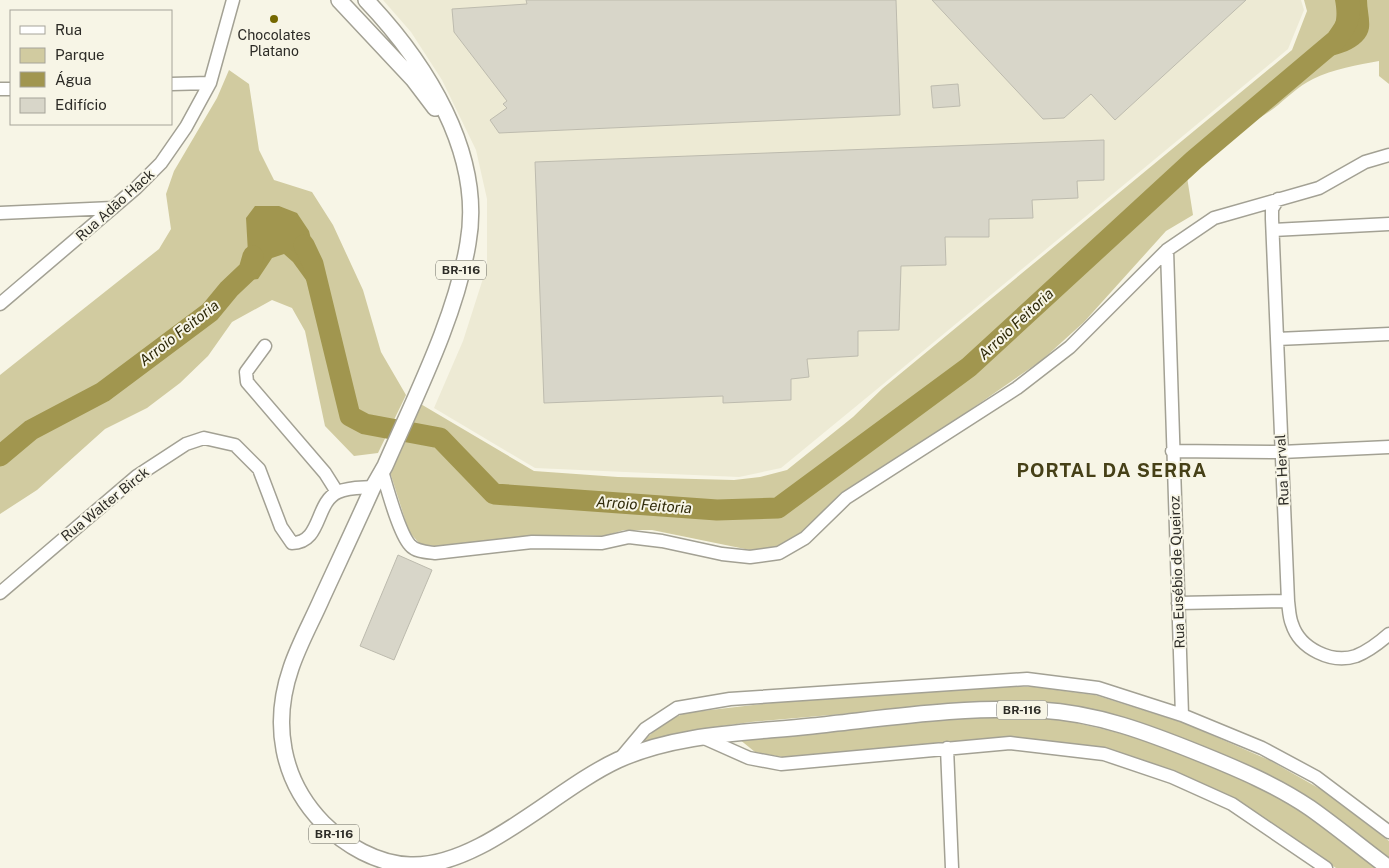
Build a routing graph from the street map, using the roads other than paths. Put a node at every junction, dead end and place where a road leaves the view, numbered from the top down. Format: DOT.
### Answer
graph roads {
  1 [pos="233,0"];
  2 [pos="339,0"];
  3 [pos="366,0"];
  4 [pos="210,83"];
  5 [pos="172,84"];
  6 [pos="454,134"];
  7 [pos="1389,155"];
  8 [pos="1278,199"];
  9 [pos="113,208"];
  10 [pos="0,213"];
  11 [pos="1389,224"];
  12 [pos="1273,230"];
  13 [pos="1167,250"];
  14 [pos="0,304"];
  15 [pos="1389,334"];
  16 [pos="1277,339"];
  17 [pos="265,346"];
  18 [pos="1389,447"];
  19 [pos="1172,451"];
  20 [pos="1281,452"];
  21 [pos="384,469"];
  22 [pos="373,488"];
  23 [pos="338,492"];
  24 [pos="0,592"];
  25 [pos="1288,601"];
  26 [pos="1178,603"];
  27 [pos="1389,634"];
  28 [pos="1182,715"];
  29 [pos="704,738"];
  30 [pos="947,748"];
  31 [pos="619,760"];
  32 [pos="1389,832"];
  33 [pos="952,868"];
  34 [pos="1326,868"];
  35 [pos="1389,868"];
  1 -- 4 [label="street, Rua Adão Hack"];
  2 -- 6 [label="main road, BR-116"];
  3 -- 6 [label="main road, BR-116"];
  4 -- 5 [label="street"];
  4 -- 9 [label="street, Rua Adão Hack"];
  6 -- 21 [label="main road, BR-116"];
  7 -- 8 [label="street"];
  8 -- 12 [label="street, Rua Herval"];
  8 -- 13 [label="street"];
  9 -- 10 [label="street"];
  9 -- 14 [label="street, Rua Adão Hack"];
  11 -- 12 [label="street"];
  12 -- 16 [label="street, Rua Herval"];
  13 -- 19 [label="street, Rua Eusébio de Queiroz"];
  13 -- 21 [label="street"];
  15 -- 16 [label="street"];
  16 -- 20 [label="street, Rua Herval"];
  17 -- 23 [label="street"];
  18 -- 20 [label="street"];
  19 -- 20 [label="street"];
  19 -- 26 [label="street, Rua Eusébio de Queiroz"];
  20 -- 25 [label="street, Rua Herval"];
  21 -- 22 [label="main road, BR-116"];
  22 -- 23 [label="street"];
  22 -- 31 [label="main road, BR-116"];
  23 -- 24 [label="street, Rua Walter Birck"];
  25 -- 26 [label="street"];
  25 -- 27 [label="street, Rua Herval"];
  26 -- 28 [label="street, Rua Eusébio de Queiroz"];
  28 -- 31 [label="street"];
  28 -- 32 [label="street"];
  29 -- 30 [label="street"];
  29 -- 31 [label="main road, BR-116"];
  29 -- 35 [label="main road, BR-116"];
  30 -- 33 [label="street"];
  30 -- 34 [label="street"];
}
